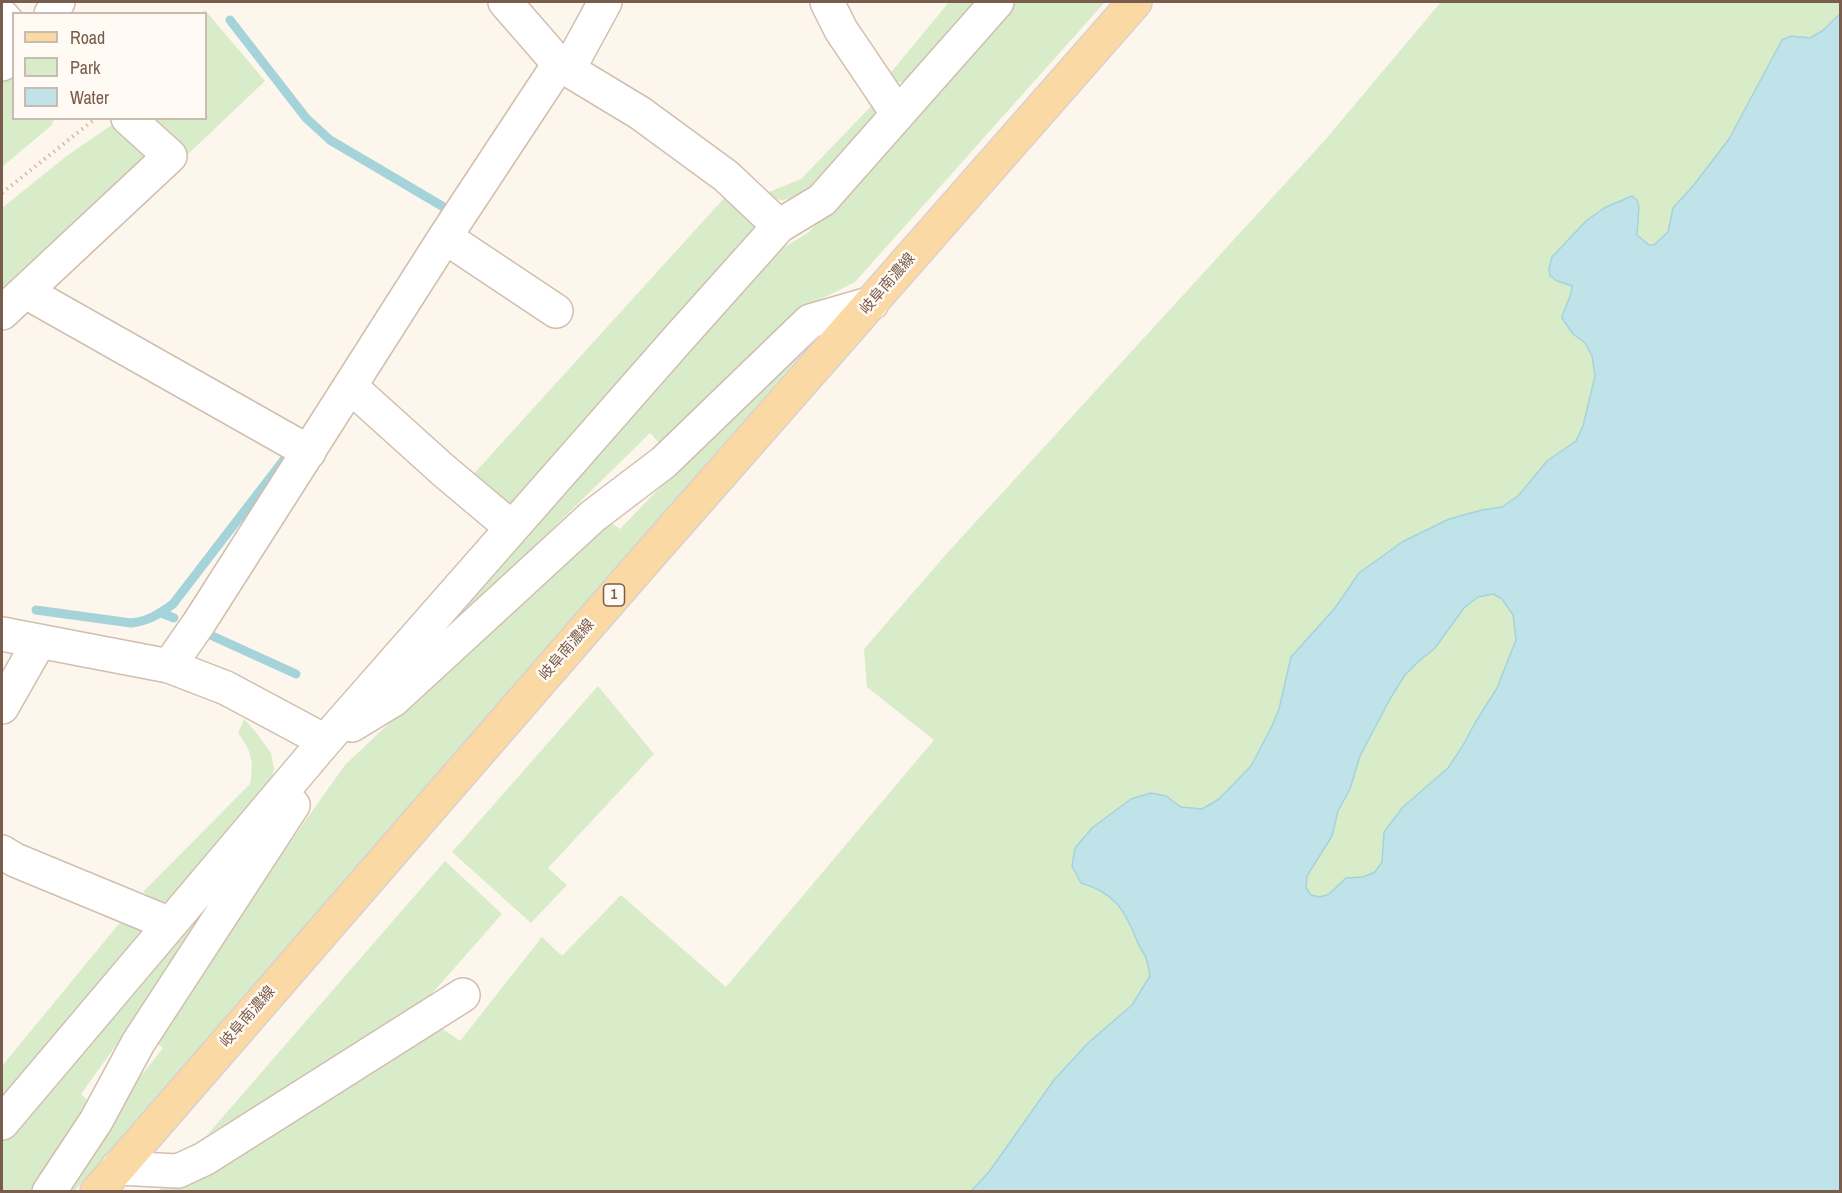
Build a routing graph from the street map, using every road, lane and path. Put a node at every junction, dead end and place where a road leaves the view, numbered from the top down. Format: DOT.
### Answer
graph roads {
  1 [pos="505,2"];
  2 [pos="605,2"];
  3 [pos="827,2"];
  4 [pos="997,2"];
  5 [pos="1135,2"];
  6 [pos="2,16"];
  7 [pos="12,28"];
  8 [pos="563,67"];
  9 [pos="897,113"];
  10 [pos="93,120"];
  11 [pos="130,120"];
  12 [pos="2,193"];
  13 [pos="779,226"];
  14 [pos="445,237"];
  15 [pos="26,291"];
  16 [pos="872,303"];
  17 [pos="556,311"];
  18 [pos="2,314"];
  19 [pos="351,387"];
  20 [pos="309,452"];
  21 [pos="512,528"];
  22 [pos="2,634"];
  23 [pos="39,642"];
  24 [pos="169,666"];
  25 [pos="2,707"];
  26 [pos="325,741"];
  27 [pos="2,852"];
  28 [pos="170,924"];
  29 [pos="463,995"];
  30 [pos="2,1123"];
  31 [pos="107,1180"];
  32 [pos="49,1191"];
  1 -- 8 [label="street"];
  2 -- 8 [label="street"];
  3 -- 9 [label="street"];
  4 -- 9 [label="street"];
  5 -- 16 [label="main road, 岐阜南濃線 / 1"];
  6 -- 7 [label="street"];
  8 -- 13 [label="street"];
  8 -- 14 [label="street"];
  9 -- 13 [label="street"];
  10 -- 12 [label="path"];
  11 -- 15 [label="street"];
  13 -- 21 [label="street"];
  14 -- 17 [label="street"];
  14 -- 19 [label="street"];
  15 -- 18 [label="street"];
  15 -- 20 [label="street"];
  16 -- 26 [label="street"];
  16 -- 31 [label="main road, 岐阜南濃線 / 1"];
  19 -- 20 [label="street"];
  19 -- 21 [label="street"];
  20 -- 24 [label="street"];
  21 -- 26 [label="street"];
  22 -- 23 [label="street"];
  23 -- 24 [label="street"];
  23 -- 25 [label="street"];
  24 -- 26 [label="street"];
  26 -- 28 [label="street"];
  26 -- 32 [label="street"];
  27 -- 28 [label="street"];
  28 -- 30 [label="street"];
  29 -- 31 [label="street"];
}
